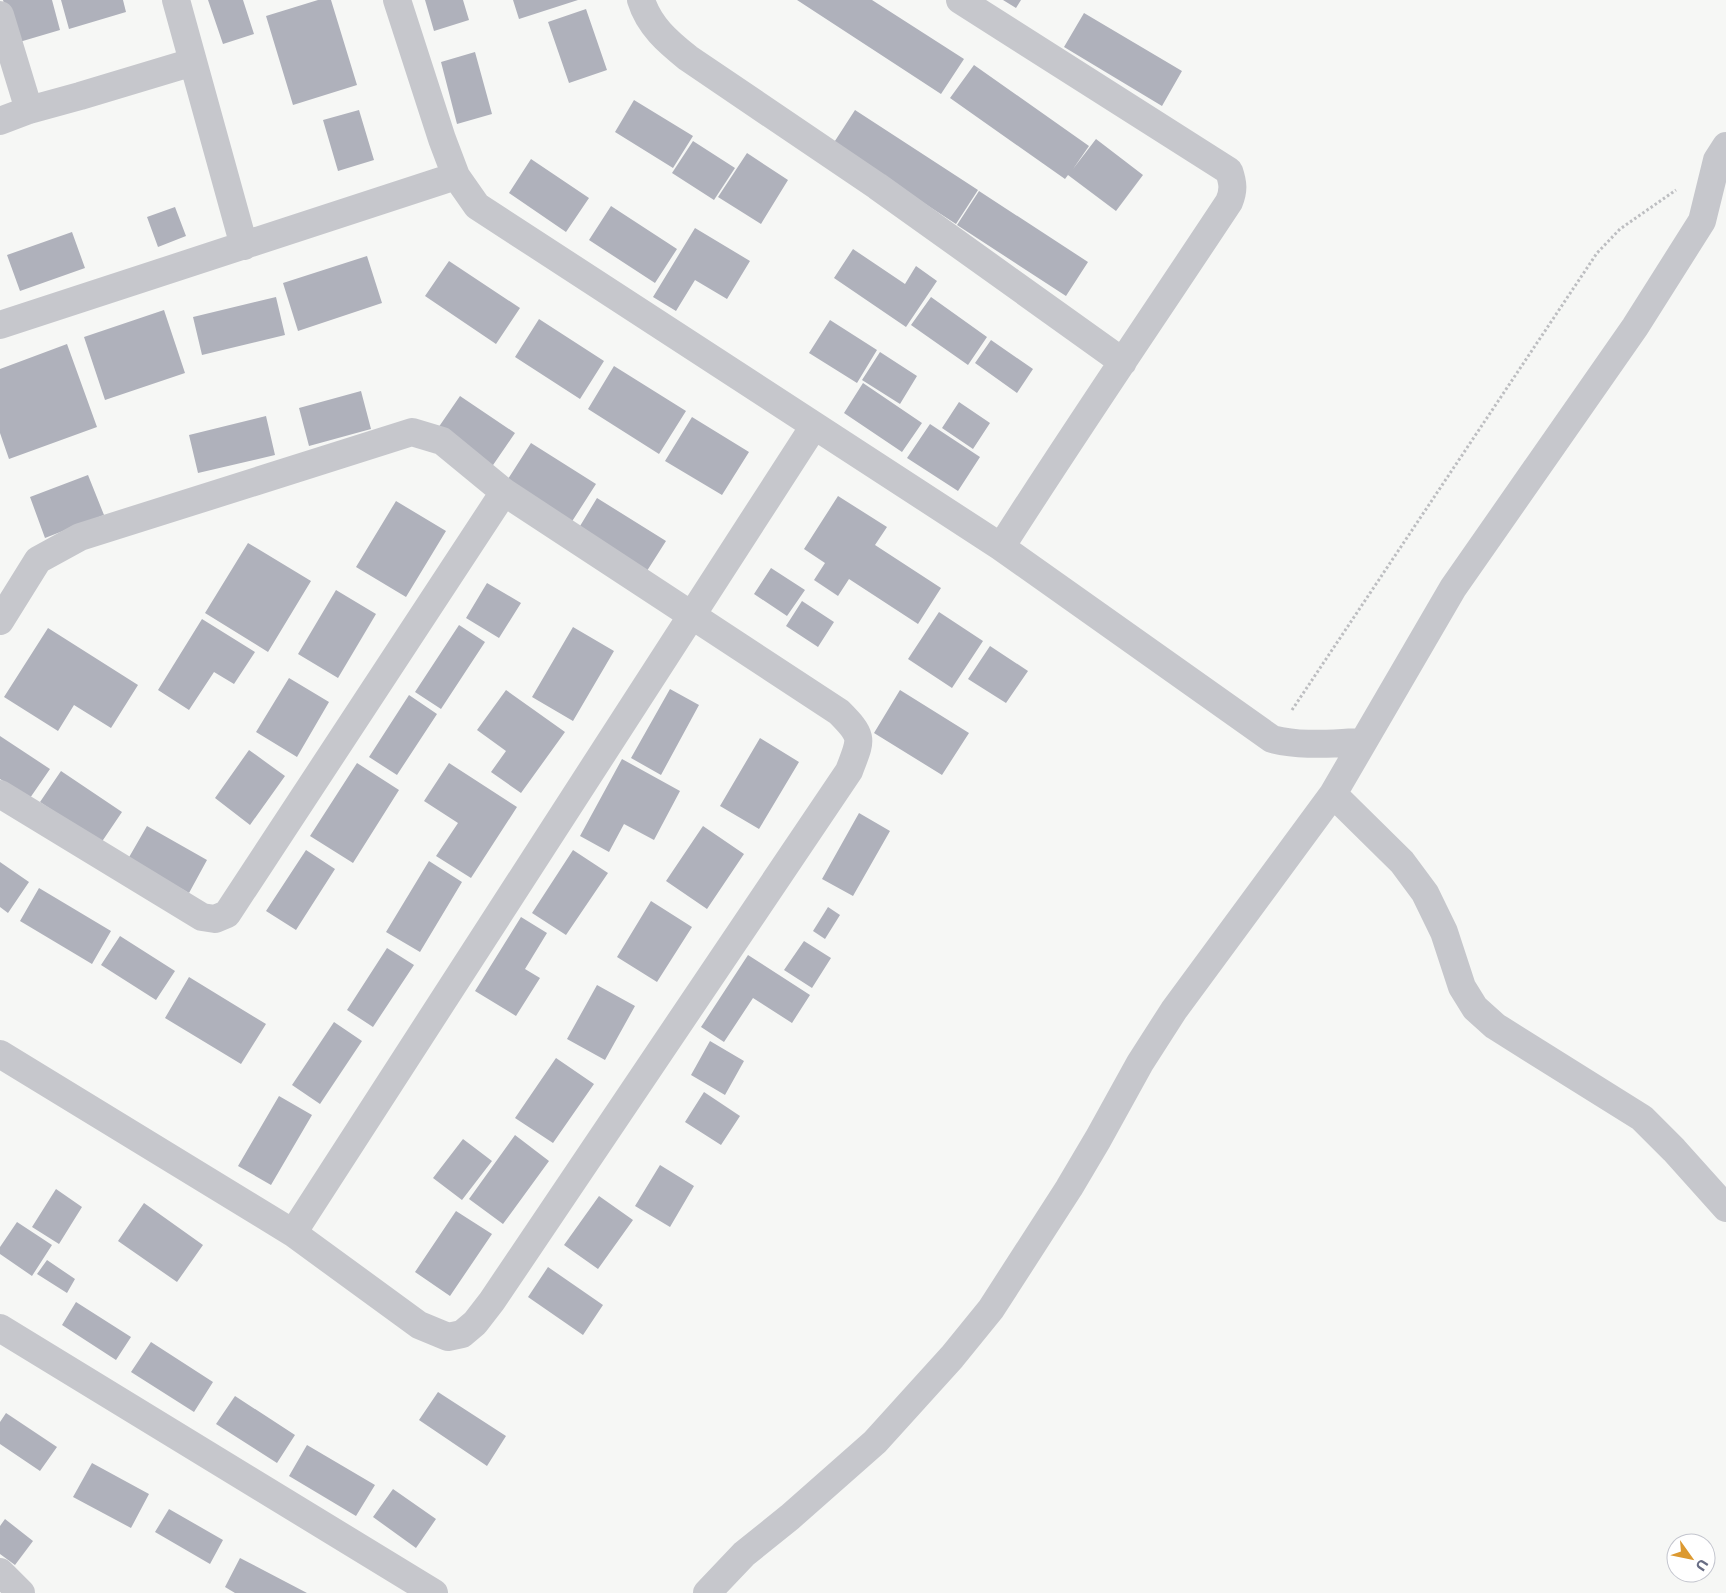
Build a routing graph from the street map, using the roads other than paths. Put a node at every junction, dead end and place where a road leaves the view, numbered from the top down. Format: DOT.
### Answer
graph roads {
  1 [pos="176,0"];
  2 [pos="397,0"];
  3 [pos="641,0"];
  4 [pos="960,0"];
  5 [pos="0,15"];
  6 [pos="193,62"];
  7 [pos="29,110"];
  8 [pos="0,121"];
  9 [pos="1721,153"];
  10 [pos="456,176"];
  11 [pos="244,246"];
  12 [pos="0,325"];
  13 [pos="1123,362"];
  14 [pos="814,426"];
  15 [pos="504,492"];
  16 [pos="1001,547"];
  17 [pos="692,616"];
  18 [pos="0,621"];
  19 [pos="1363,742"];
  20 [pos="0,794"];
  21 [pos="1332,794"];
  22 [pos="0,1054"];
  23 [pos="1726,1208"];
  24 [pos="293,1233"];
  25 [pos="2,1335"];
  26 [pos="0,1572"];
  27 [pos="21,1593"];
  28 [pos="434,1593"];
  29 [pos="707,1593"];
  1 -- 6 [label="street"];
  2 -- 10 [label="street"];
  3 -- 13 [label="street"];
  4 -- 13 [label="street"];
  5 -- 7 [label="street"];
  6 -- 7 [label="street"];
  6 -- 11 [label="street"];
  7 -- 8 [label="street"];
  9 -- 19 [label="street"];
  10 -- 11 [label="street"];
  10 -- 14 [label="street"];
  11 -- 12 [label="street"];
  13 -- 16 [label="street"];
  14 -- 16 [label="street"];
  14 -- 17 [label="street"];
  15 -- 17 [label="street"];
  15 -- 18 [label="street"];
  15 -- 20 [label="street"];
  16 -- 19 [label="street"];
  17 -- 24 [label="street"];
  17 -- 24 [label="street"];
  19 -- 21 [label="street"];
  21 -- 23 [label="street"];
  21 -- 29 [label="street"];
  22 -- 24 [label="street"];
  25 -- 28 [label="street"];
  26 -- 27 [label="street"];
}
